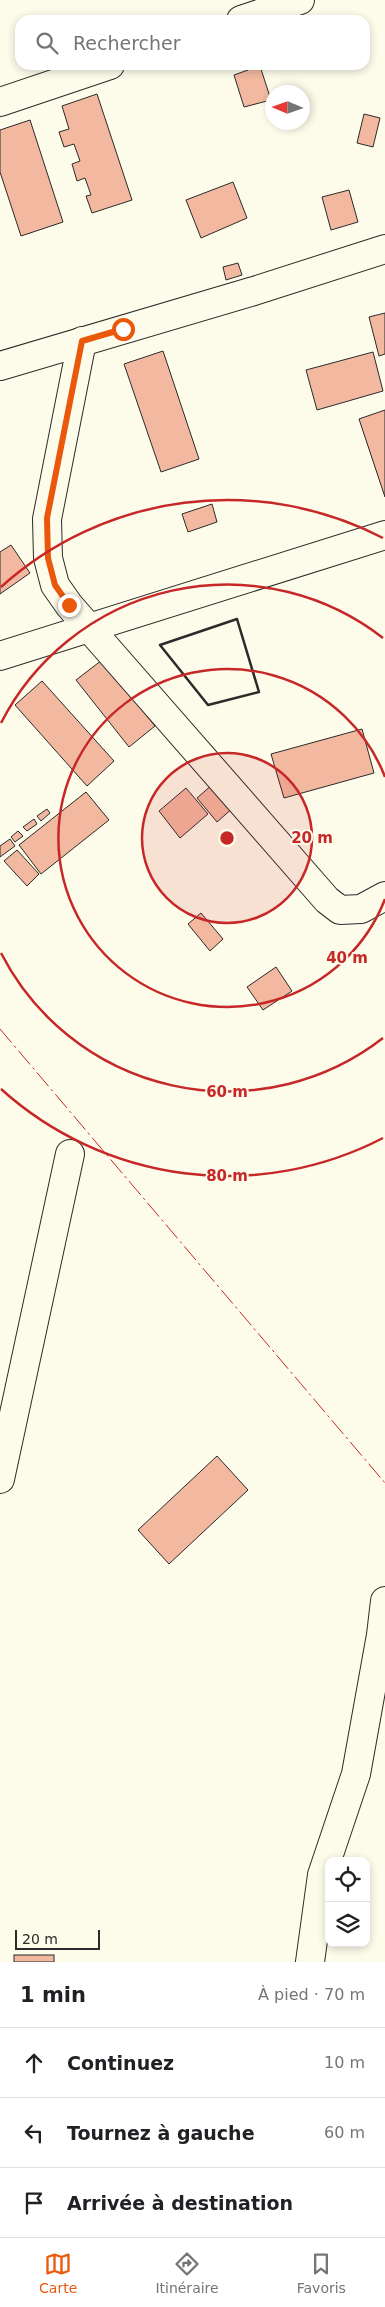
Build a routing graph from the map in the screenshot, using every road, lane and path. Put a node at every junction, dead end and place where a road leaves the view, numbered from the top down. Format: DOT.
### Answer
graph roads {
  1 [pos="300,0"];
  2 [pos="256,15"];
  3 [pos="95,70"];
  4 [pos="0,102"];
  5 [pos="385,248"];
  6 [pos="82,341"];
  7 [pos="0,366"];
  8 [pos="385,535"];
  9 [pos="89,628"];
  10 [pos="0,656"];
  11 [pos="385,896"];
  12 [pos="70,1154"];
  13 [pos="0,1479"];
  14 [pos="385,1601"];
  15 [pos="310,1962"];
  1 -- 2 [label="street"];
  3 -- 4 [label="street"];
  5 -- 6 [label="street"];
  6 -- 7 [label="street"];
  6 -- 9 [label="street"];
  8 -- 9 [label="street"];
  9 -- 10 [label="street"];
  9 -- 11 [label="street"];
  12 -- 13 [label="street"];
  14 -- 15 [label="street"];
}
